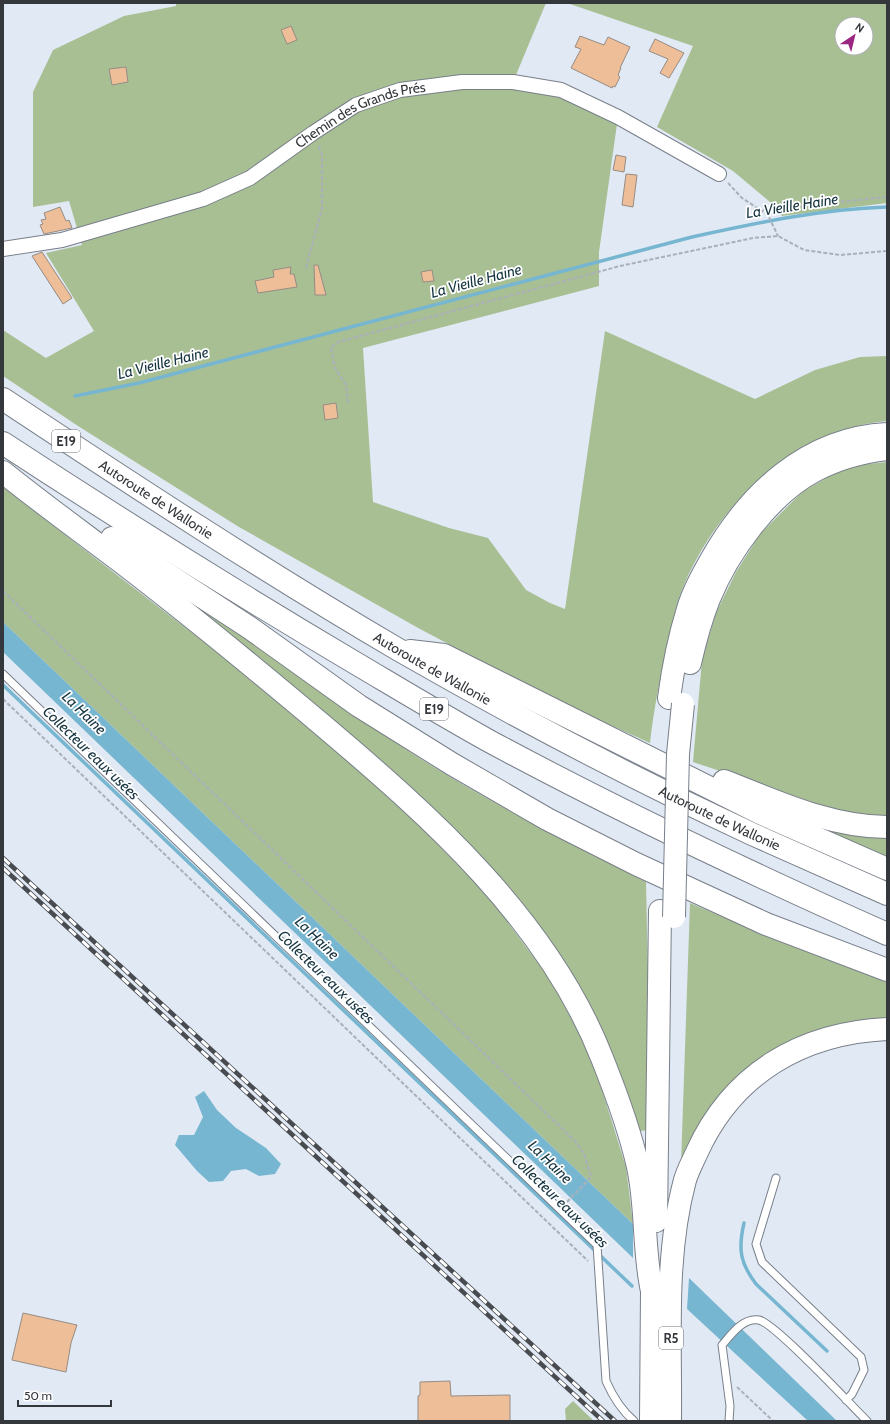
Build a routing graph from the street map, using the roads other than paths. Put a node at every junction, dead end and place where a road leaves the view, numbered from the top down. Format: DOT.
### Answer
graph roads {
  1 [pos="719,174"];
  2 [pos="3,249"];
  3 [pos="3,399"];
  4 [pos="887,434"];
  5 [pos="3,443"];
  6 [pos="887,450"];
  7 [pos="3,471"];
  8 [pos="399,649"];
  9 [pos="3,674"];
  10 [pos="676,701"];
  11 [pos="566,718"];
  12 [pos="887,827"];
  13 [pos="887,869"];
  14 [pos="887,894"];
  15 [pos="667,914"];
  16 [pos="887,934"];
  17 [pos="887,970"];
  18 [pos="887,1029"];
  19 [pos="776,1178"];
  20 [pos="672,1255"];
  21 [pos="652,1291"];
  22 [pos="846,1400"];
  23 [pos="645,1418"];
  24 [pos="670,1421"];
  25 [pos="729,1421"];
  26 [pos="867,1421"];
  1 -- 2 [label="street, Chemin des Grands Prés"];
  3 -- 8 [label="highway, Autoroute de Wallonie / E19"];
  4 -- 10 [label="highway"];
  5 -- 16 [label="highway, E19"];
  6 -- 10 [label="highway"];
  7 -- 17 [label="highway"];
  7 -- 21 [label="highway"];
  8 -- 11 [label="highway"];
  8 -- 14 [label="highway, Autoroute de Wallonie / E19"];
  9 -- 23 [label="lane"];
  10 -- 15 [label="highway, bridge"];
  11 -- 12 [label="highway"];
  11 -- 13 [label="highway"];
  15 -- 20 [label="highway"];
  15 -- 21 [label="highway"];
  18 -- 20 [label="highway"];
  19 -- 22 [label="lane"];
  20 -- 24 [label="highway, R5"];
  21 -- 23 [label="highway, R5"];
  22 -- 25 [label="lane"];
  22 -- 26 [label="lane"];
}
